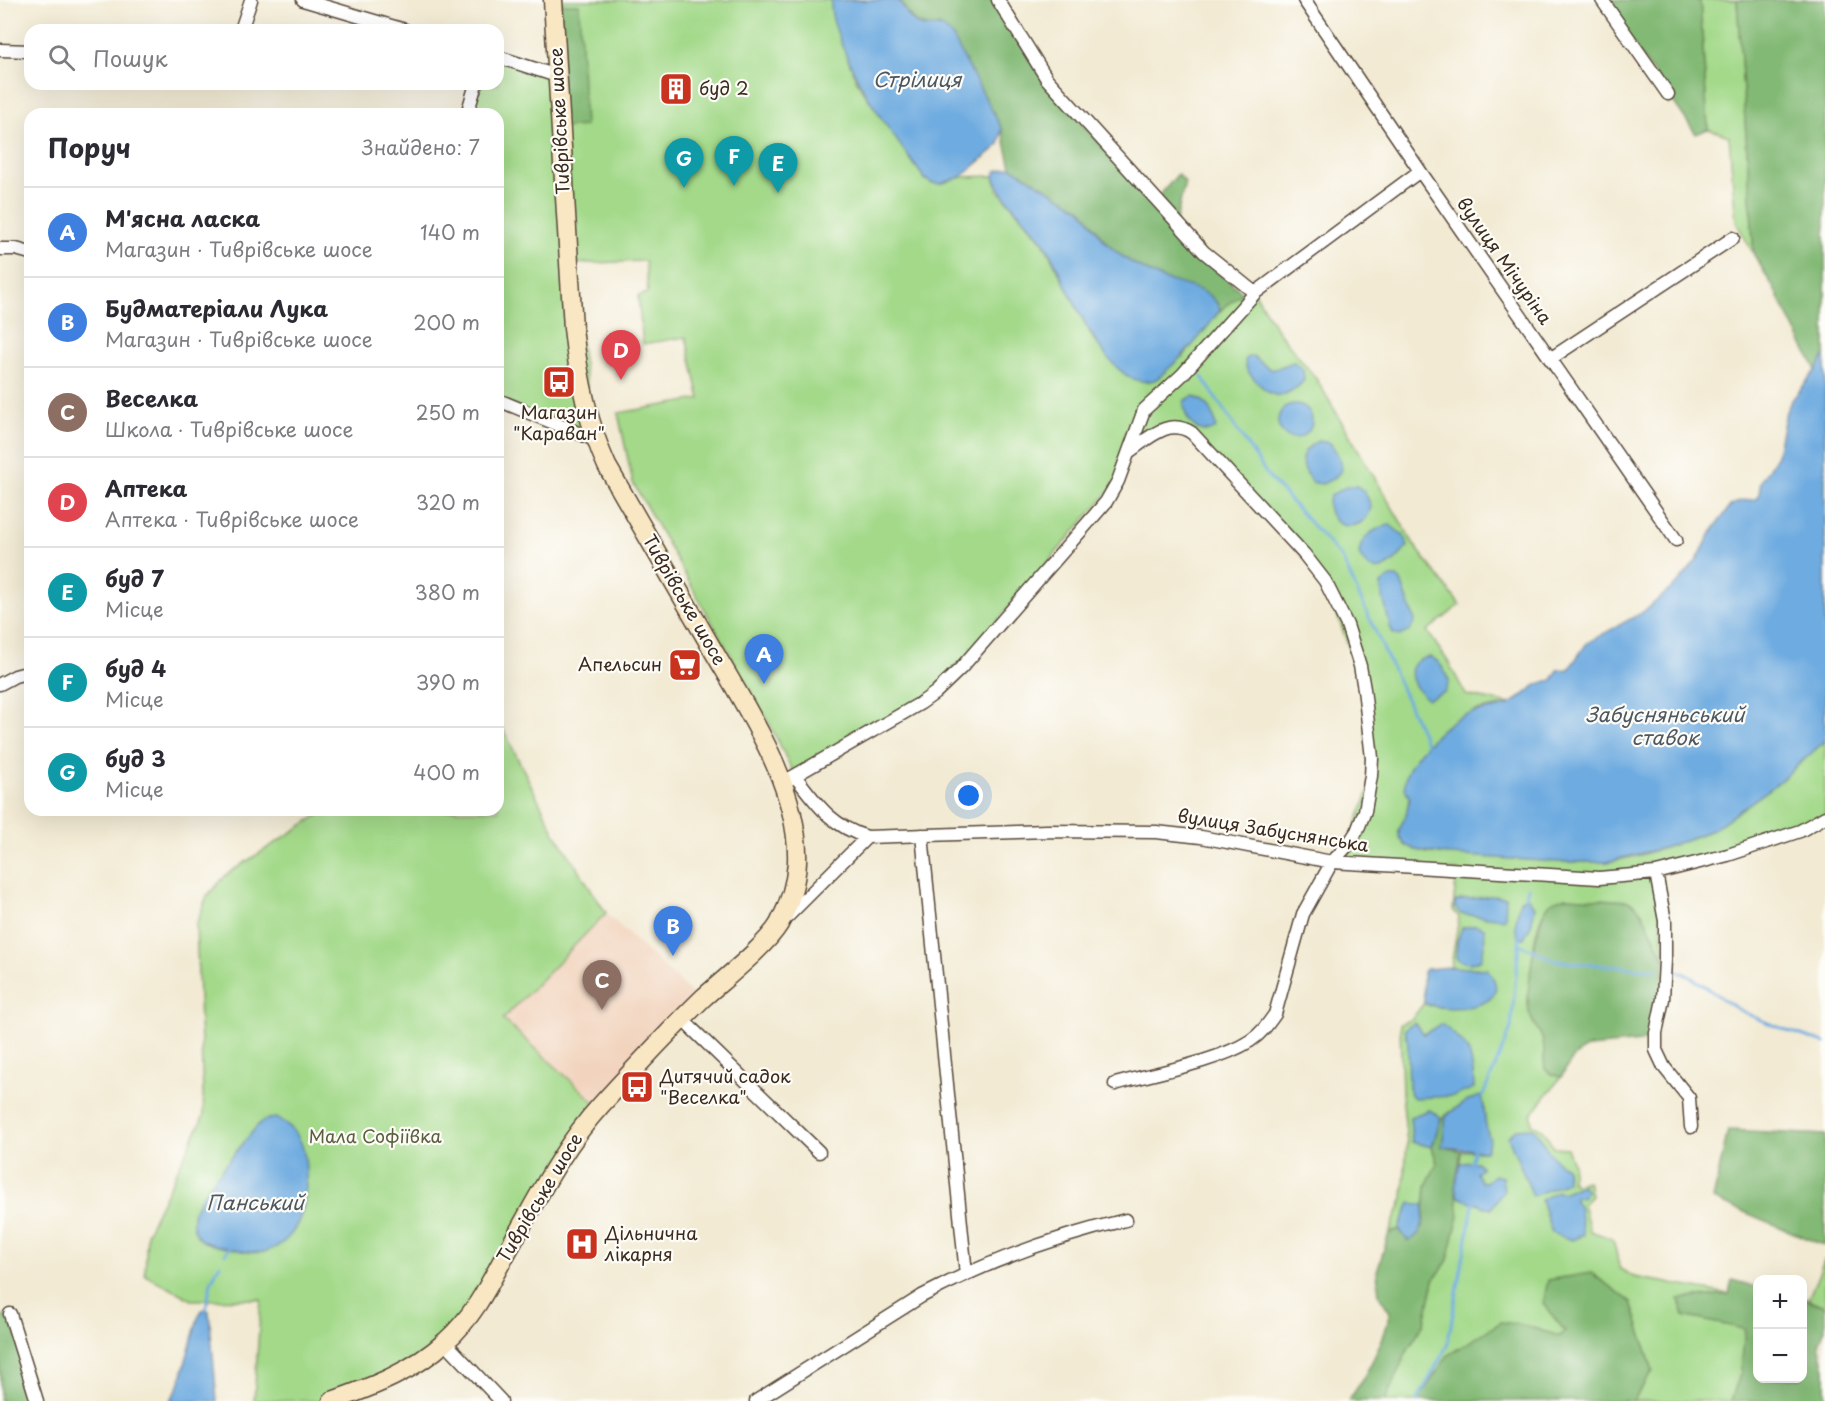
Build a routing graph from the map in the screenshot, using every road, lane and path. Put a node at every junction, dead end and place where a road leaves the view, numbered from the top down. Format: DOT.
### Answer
graph roads {
  1 [pos="251,0"];
  2 [pos="303,0"];
  3 [pos="553,0"];
  4 [pos="998,0"];
  5 [pos="1305,0"];
  6 [pos="1602,0"];
  7 [pos="243,24"];
  8 [pos="385,24"];
  9 [pos="0,50"];
  10 [pos="24,51"];
  11 [pos="504,59"];
  12 [pos="557,76"];
  13 [pos="474,90"];
  14 [pos="1668,94"];
  15 [pos="469,108"];
  16 [pos="1420,171"];
  17 [pos="1733,238"];
  18 [pos="0,249"];
  19 [pos="24,251"];
  20 [pos="1255,293"];
  21 [pos="1550,359"];
  22 [pos="504,402"];
  23 [pos="595,440"];
  24 [pos="1130,451"];
  25 [pos="1676,540"];
  26 [pos="24,674"];
  27 [pos="0,684"];
  28 [pos="789,779"];
  29 [pos="1825,817"];
  30 [pos="922,835"];
  31 [pos="867,837"];
  32 [pos="1332,862"];
  33 [pos="1656,873"];
  34 [pos="778,926"];
  35 [pos="683,1020"];
  36 [pos="1115,1084"];
  37 [pos="1691,1127"];
  38 [pos="819,1152"];
  39 [pos="1126,1220"];
  40 [pos="966,1274"];
  41 [pos="10,1314"];
  42 [pos="445,1342"];
  43 [pos="37,1401"];
  44 [pos="332,1401"];
  45 [pos="501,1401"];
  46 [pos="756,1401"];
  1 -- 7 [label="street"];
  2 -- 8 [label="street"];
  3 -- 12 [label="main road, Тиврівське шосе"];
  4 -- 20 [label="street"];
  5 -- 16 [label="street, вулиця Мічуріна"];
  6 -- 14 [label="street"];
  9 -- 10 [label="street"];
  11 -- 12 [label="street"];
  12 -- 23 [label="main road, Тиврівське шосе"];
  13 -- 15 [label="street"];
  16 -- 20 [label="street"];
  16 -- 21 [label="street, вулиця Мічуріна"];
  17 -- 21 [label="street"];
  18 -- 19 [label="street"];
  20 -- 24 [label="street"];
  21 -- 25 [label="street, вулиця Мічуріна"];
  22 -- 23 [label="street"];
  23 -- 28 [label="main road, Тиврівське шосе"];
  24 -- 28 [label="street"];
  24 -- 32 [label="street"];
  26 -- 27 [label="street"];
  28 -- 31 [label="street"];
  28 -- 34 [label="main road, Тиврівське шосе"];
  29 -- 33 [label="street, вулиця Забуснянська"];
  30 -- 31 [label="street, вулиця Забуснянська"];
  30 -- 32 [label="street, вулиця Забуснянська"];
  30 -- 40 [label="street"];
  31 -- 34 [label="street"];
  32 -- 33 [label="street, вулиця Забуснянська"];
  32 -- 36 [label="street"];
  33 -- 37 [label="street"];
  34 -- 35 [label="main road, Тиврівське шосе"];
  35 -- 38 [label="street"];
  35 -- 42 [label="main road, Тиврівське шосе"];
  39 -- 40 [label="street"];
  40 -- 46 [label="street"];
  41 -- 43 [label="street"];
  42 -- 44 [label="main road, Тиврівське шосе"];
  42 -- 45 [label="street"];
}
